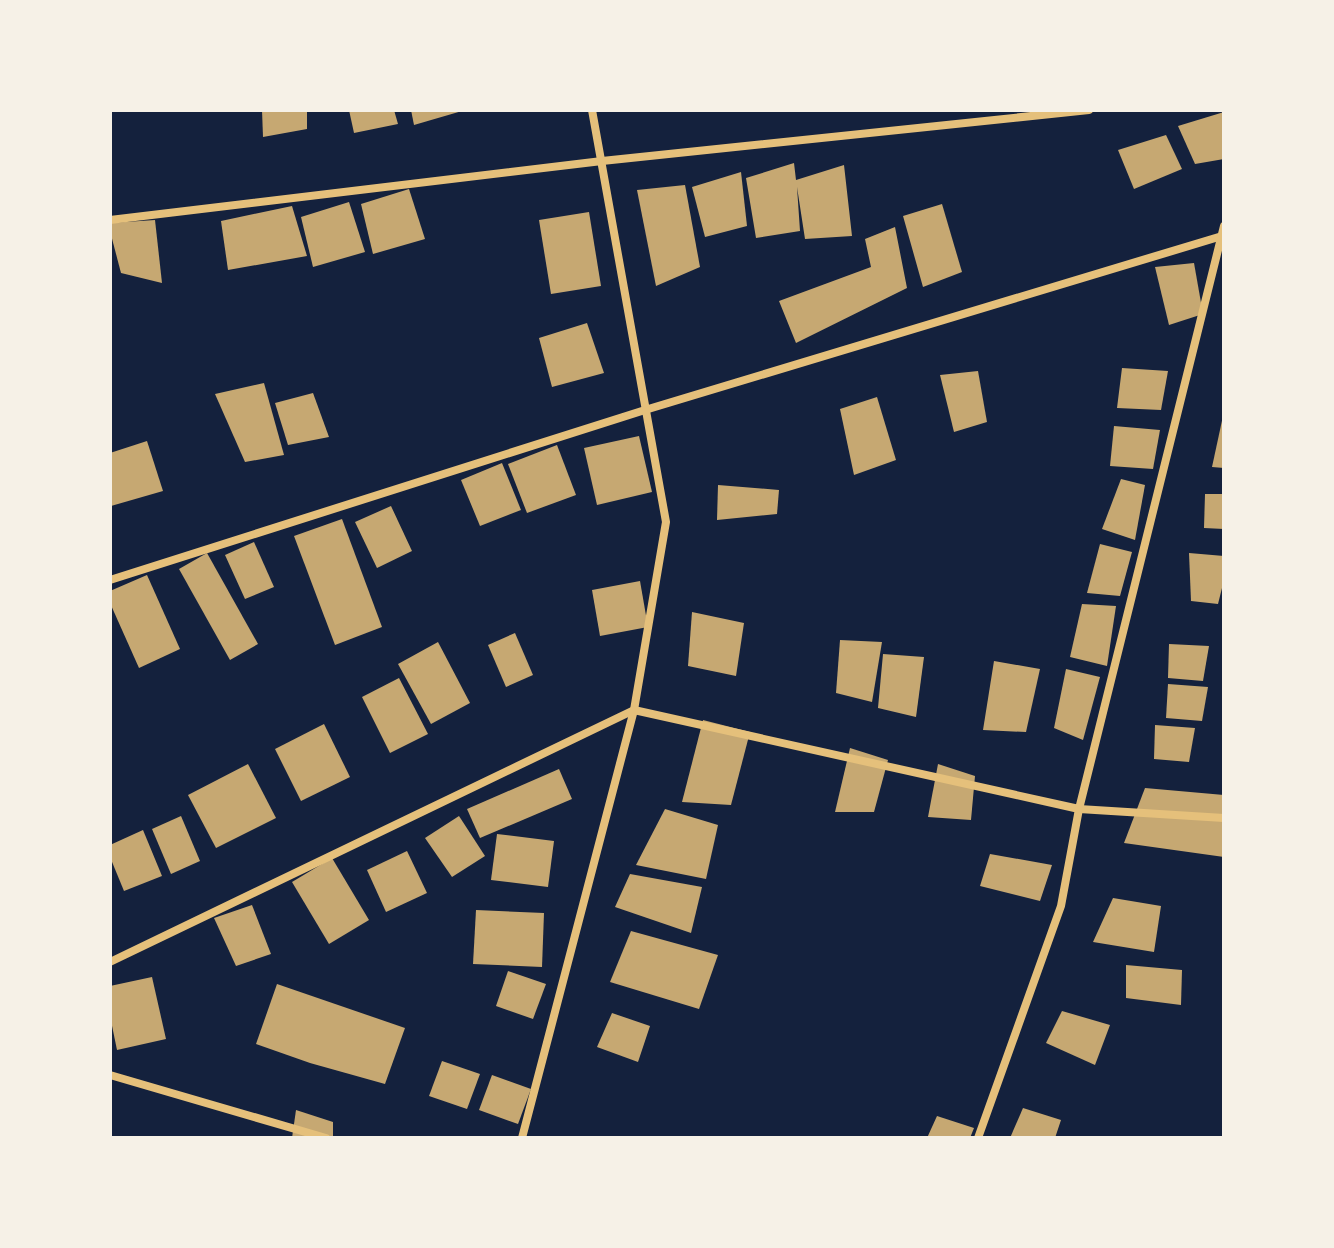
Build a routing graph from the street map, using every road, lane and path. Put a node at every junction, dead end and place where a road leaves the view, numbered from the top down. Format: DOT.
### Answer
graph roads {
  1 [pos="592,110"];
  2 [pos="1089,110"];
  3 [pos="602,161"];
  4 [pos="110,220"];
  5 [pos="1224,226"];
  6 [pos="1222,236"];
  7 [pos="645,410"];
  8 [pos="110,580"];
  9 [pos="634,710"];
  10 [pos="1079,809"];
  11 [pos="1224,818"];
  12 [pos="110,962"];
  13 [pos="110,1075"];
  14 [pos="326,1138"];
  15 [pos="522,1138"];
  16 [pos="978,1138"];
  1 -- 3 [label="street"];
  2 -- 3 [label="street"];
  3 -- 4 [label="street"];
  3 -- 7 [label="street"];
  5 -- 6 [label="street"];
  6 -- 7 [label="street"];
  6 -- 10 [label="street"];
  7 -- 8 [label="street"];
  7 -- 9 [label="street"];
  9 -- 10 [label="street"];
  9 -- 12 [label="street"];
  9 -- 15 [label="street"];
  10 -- 11 [label="street"];
  10 -- 16 [label="street"];
  13 -- 14 [label="street"];
}
